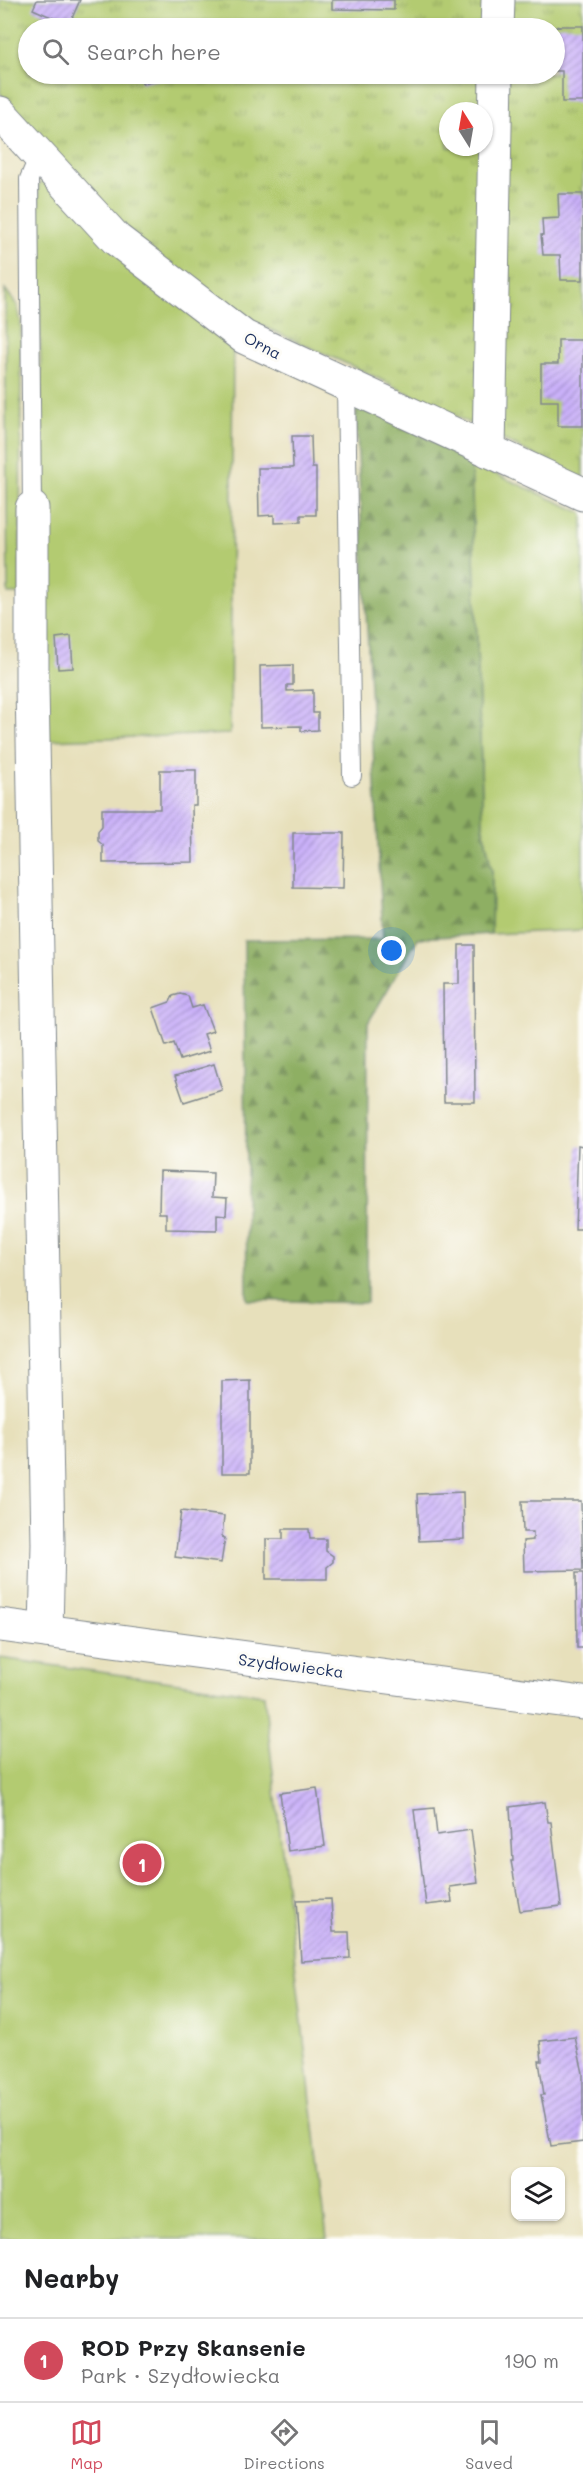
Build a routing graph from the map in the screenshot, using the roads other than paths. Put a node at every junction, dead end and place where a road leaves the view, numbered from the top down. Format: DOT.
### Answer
graph roads {
  1 [pos="498,0"];
  2 [pos="497,18"];
  3 [pos="496,84"];
  4 [pos="0,113"];
  5 [pos="42,158"];
  6 [pos="346,385"];
  7 [pos="489,451"];
  8 [pos="583,494"];
  9 [pos="32,508"];
  10 [pos="352,776"];
  11 [pos="0,1625"];
  12 [pos="46,1631"];
  13 [pos="583,1703"];
  1 -- 2 [label="street"];
  3 -- 7 [label="street"];
  4 -- 5 [label="street, Orna"];
  5 -- 6 [label="street, Orna"];
  5 -- 9 [label="lane"];
  6 -- 7 [label="street, Orna"];
  6 -- 10 [label="lane"];
  7 -- 8 [label="street, Orna"];
  9 -- 12 [label="street"];
  11 -- 12 [label="street, Szydłowiecka"];
  12 -- 13 [label="street, Szydłowiecka"];
}
